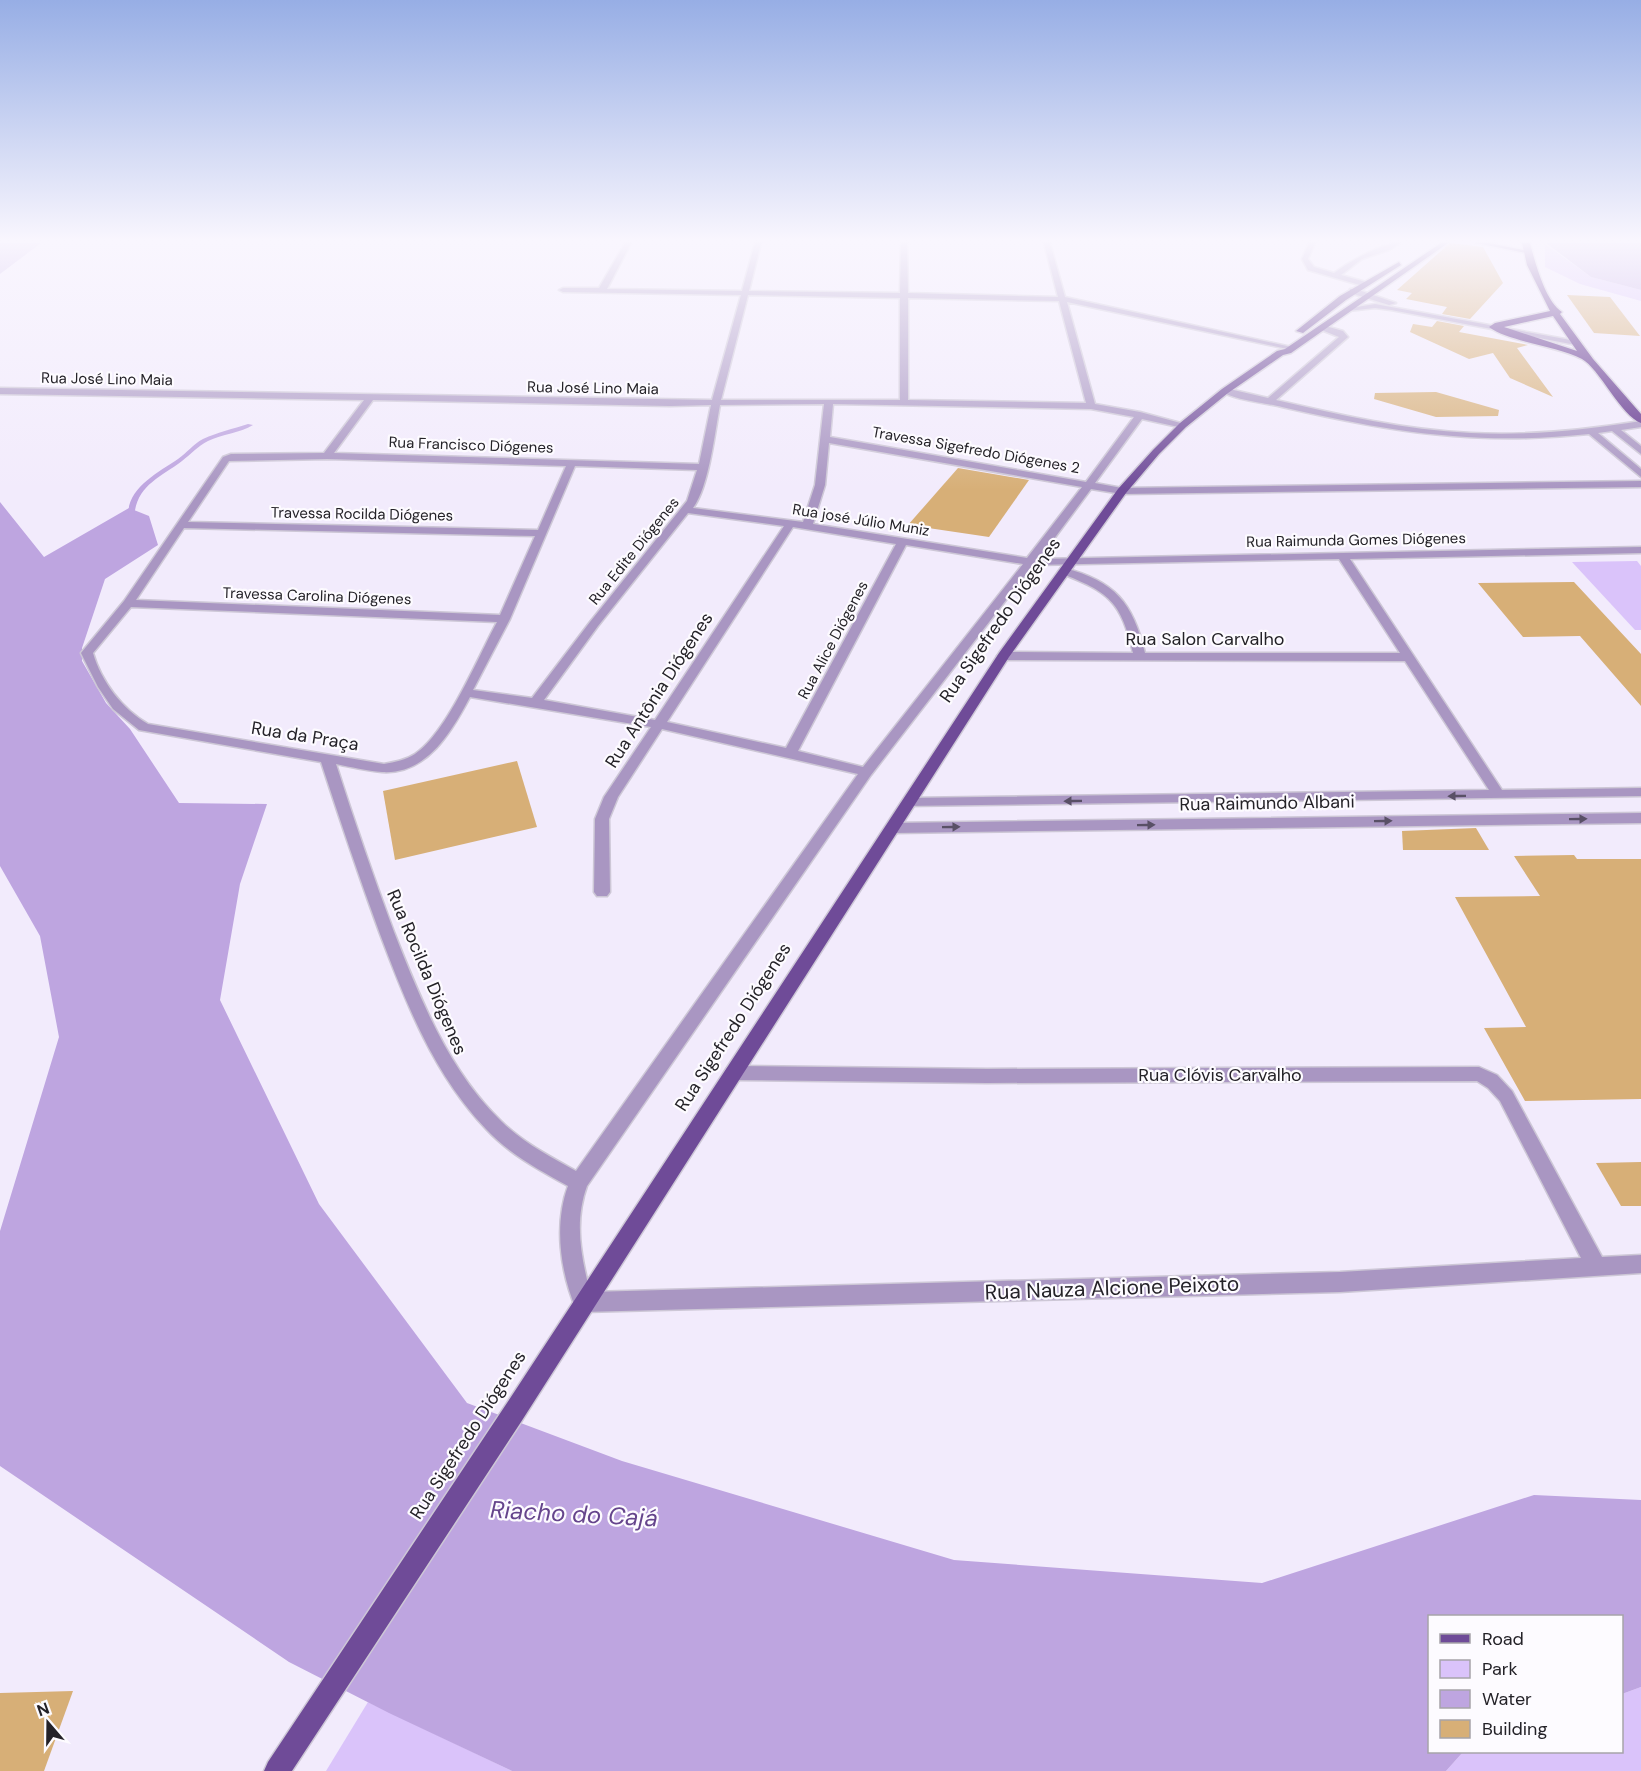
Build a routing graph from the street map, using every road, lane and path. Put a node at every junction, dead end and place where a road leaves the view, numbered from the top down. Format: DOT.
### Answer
graph roads {
  1 [pos="737,326"];
  2 [pos="904,326"];
  3 [pos="1069,326"];
  4 [pos="1181,326"];
  5 [pos="1312,326"];
  6 [pos="1496,326"];
  7 [pos="1564,326"];
  8 [pos="1322,327"];
  9 [pos="1569,334"];
  10 [pos="1576,343"];
  11 [pos="1285,349"];
  12 [pos="1586,357"];
  13 [pos="0,391"];
  14 [pos="1225,391"];
  15 [pos="370,398"];
  16 [pos="829,400"];
  17 [pos="1270,401"];
  18 [pos="716,402"];
  19 [pos="904,402"];
  20 [pos="1091,406"];
  21 [pos="1637,412"];
  22 [pos="1140,415"];
  23 [pos="1641,422"];
  24 [pos="1183,425"];
  25 [pos="1614,428"];
  26 [pos="1592,432"];
  27 [pos="825,439"];
  28 [pos="1641,452"];
  29 [pos="327,456"];
  30 [pos="572,463"];
  31 [pos="703,467"];
  32 [pos="1641,474"];
  33 [pos="1641,484"];
  34 [pos="1090,485"];
  35 [pos="1122,491"];
  36 [pos="688,510"];
  37 [pos="791,523"];
  38 [pos="182,525"];
  39 [pos="807,526"];
  40 [pos="541,533"];
  41 [pos="902,542"];
  42 [pos="1641,550"];
  43 [pos="1342,555"];
  44 [pos="1029,562"];
  45 [pos="1067,567"];
  46 [pos="128,603"];
  47 [pos="504,618"];
  48 [pos="1003,656"];
  49 [pos="1140,656"];
  50 [pos="1408,657"];
  51 [pos="467,693"];
  52 [pos="536,702"];
  53 [pos="657,726"];
  54 [pos="790,753"];
  55 [pos="327,758"];
  56 [pos="866,772"];
  57 [pos="1641,792"];
  58 [pos="1499,795"];
  59 [pos="1340,797"];
  60 [pos="1048,801"];
  61 [pos="909,803"];
  62 [pos="1641,818"];
  63 [pos="1352,822"];
  64 [pos="1048,826"];
  65 [pos="893,828"];
  66 [pos="602,892"];
  67 [pos="733,1073"];
  68 [pos="579,1182"];
  69 [pos="1641,1264"];
  70 [pos="1596,1266"];
  71 [pos="583,1302"];
  72 [pos="281,1765"];
  1 -- 18 [label="street, Rua Edite Diógenes"];
  2 -- 19 [label="street"];
  3 -- 20 [label="street"];
  4 -- 11 [label="street"];
  5 -- 11 [label="main road"];
  6 -- 9 [label="street"];
  6 -- 10 [label="street"];
  6 -- 12 [label="highway"];
  7 -- 9 [label="highway"];
  8 -- 11 [label="main road"];
  8 -- 17 [label="street"];
  9 -- 10 [label="highway"];
  10 -- 12 [label="highway"];
  11 -- 14 [label="main road, Rua Sigefredo Diógenes"];
  12 -- 21 [label="highway"];
  13 -- 15 [label="street, Rua José Lino Maia"];
  14 -- 17 [label="street"];
  14 -- 24 [label="main road, Rua Sigefredo Diógenes"];
  15 -- 18 [label="street, Rua José Lino Maia"];
  15 -- 29 [label="street"];
  16 -- 18 [label="street, Rua José Lino Maia"];
  16 -- 19 [label="street, Rua José Lino Maia"];
  16 -- 27 [label="street"];
  17 -- 26 [label="street"];
  18 -- 31 [label="street, Rua Edite Diógenes"];
  19 -- 20 [label="street, Rua José Lino Maia"];
  20 -- 22 [label="street, Rua José Lino Maia"];
  21 -- 23 [label="highway"];
  22 -- 24 [label="street, Rua José Lino Maia"];
  22 -- 34 [label="street"];
  23 -- 25 [label="street"];
  24 -- 35 [label="main road, Rua Sigefredo Diógenes"];
  25 -- 26 [label="street"];
  25 -- 28 [label="street"];
  26 -- 32 [label="street"];
  27 -- 34 [label="street, Travessa Sigefredo Diógenes 2"];
  27 -- 39 [label="street"];
  29 -- 30 [label="street, Rua Francisco Diógenes"];
  29 -- 38 [label="street, Rua Francisco Diógenes"];
  30 -- 31 [label="street, Rua Francisco Diógenes"];
  30 -- 40 [label="street"];
  31 -- 36 [label="street, Rua Edite Diógenes"];
  33 -- 35 [label="street, Travessa Sigefredo Diógenes 2"];
  34 -- 35 [label="street, Travessa Sigefredo Diógenes 2"];
  34 -- 44 [label="street"];
  35 -- 45 [label="main road, Rua Sigefredo Diógenes"];
  36 -- 37 [label="street, Rua josé Júlio Muniz"];
  36 -- 52 [label="street, Rua Edite Diógenes"];
  37 -- 39 [label="street, Rua josé Júlio Muniz"];
  37 -- 53 [label="street, Rua Antônia Diógenes"];
  38 -- 40 [label="street, Travessa Rocilda Diógenes"];
  38 -- 46 [label="street"];
  39 -- 41 [label="street, Rua josé Júlio Muniz"];
  40 -- 47 [label="street"];
  41 -- 44 [label="street, Rua josé Júlio Muniz"];
  41 -- 54 [label="street, Rua Alice Diógenes"];
  42 -- 43 [label="street, Rua Raimunda Gomes Diógenes"];
  43 -- 45 [label="street, Rua Raimunda Gomes Diógenes"];
  43 -- 50 [label="street"];
  44 -- 45 [label="street, Rua josé Júlio Muniz"];
  44 -- 56 [label="street"];
  45 -- 48 [label="main road, Rua Sigefredo Diógenes"];
  45 -- 49 [label="street"];
  46 -- 47 [label="street, Travessa Carolina Diógenes"];
  46 -- 55 [label="street, Rua da Praça"];
  47 -- 51 [label="street"];
  48 -- 49 [label="street, Rua Salon Carvalho"];
  48 -- 61 [label="main road, Rua Sigefredo Diógenes"];
  49 -- 50 [label="street, Rua Salon Carvalho"];
  50 -- 58 [label="street"];
  51 -- 52 [label="street"];
  51 -- 55 [label="street, Rua da Praça"];
  52 -- 53 [label="street"];
  53 -- 54 [label="street"];
  53 -- 66 [label="street, Rua Antônia Diógenes"];
  54 -- 56 [label="street"];
  55 -- 68 [label="street, Rua Rocilda Diógenes"];
  56 -- 68 [label="street"];
  57 -- 58 [label="street, Rua Raimundo Albani"];
  58 -- 59 [label="street, Rua Raimundo Albani, one-way"];
  59 -- 60 [label="street, Rua Raimundo Albani, one-way"];
  59 -- 63 [label="street"];
  60 -- 61 [label="street, Rua Raimundo Albani"];
  60 -- 64 [label="street"];
  61 -- 65 [label="main road, Rua Sigefredo Diógenes"];
  63 -- 62 [label="street, Rua Raimundo Albani, one-way"];
  64 -- 63 [label="street, Rua Raimundo Albani, one-way"];
  65 -- 64 [label="street, Rua Raimundo Albani, one-way"];
  65 -- 67 [label="main road, Rua Sigefredo Diógenes"];
  67 -- 70 [label="street, Rua Clóvis Carvalho"];
  67 -- 71 [label="main road, Rua Sigefredo Diógenes"];
  68 -- 71 [label="street"];
  69 -- 70 [label="street, Rua Nauza Alcione Peixoto"];
  70 -- 71 [label="street, Rua Nauza Alcione Peixoto"];
  71 -- 72 [label="main road, Rua Sigefredo Diógenes"];
}
